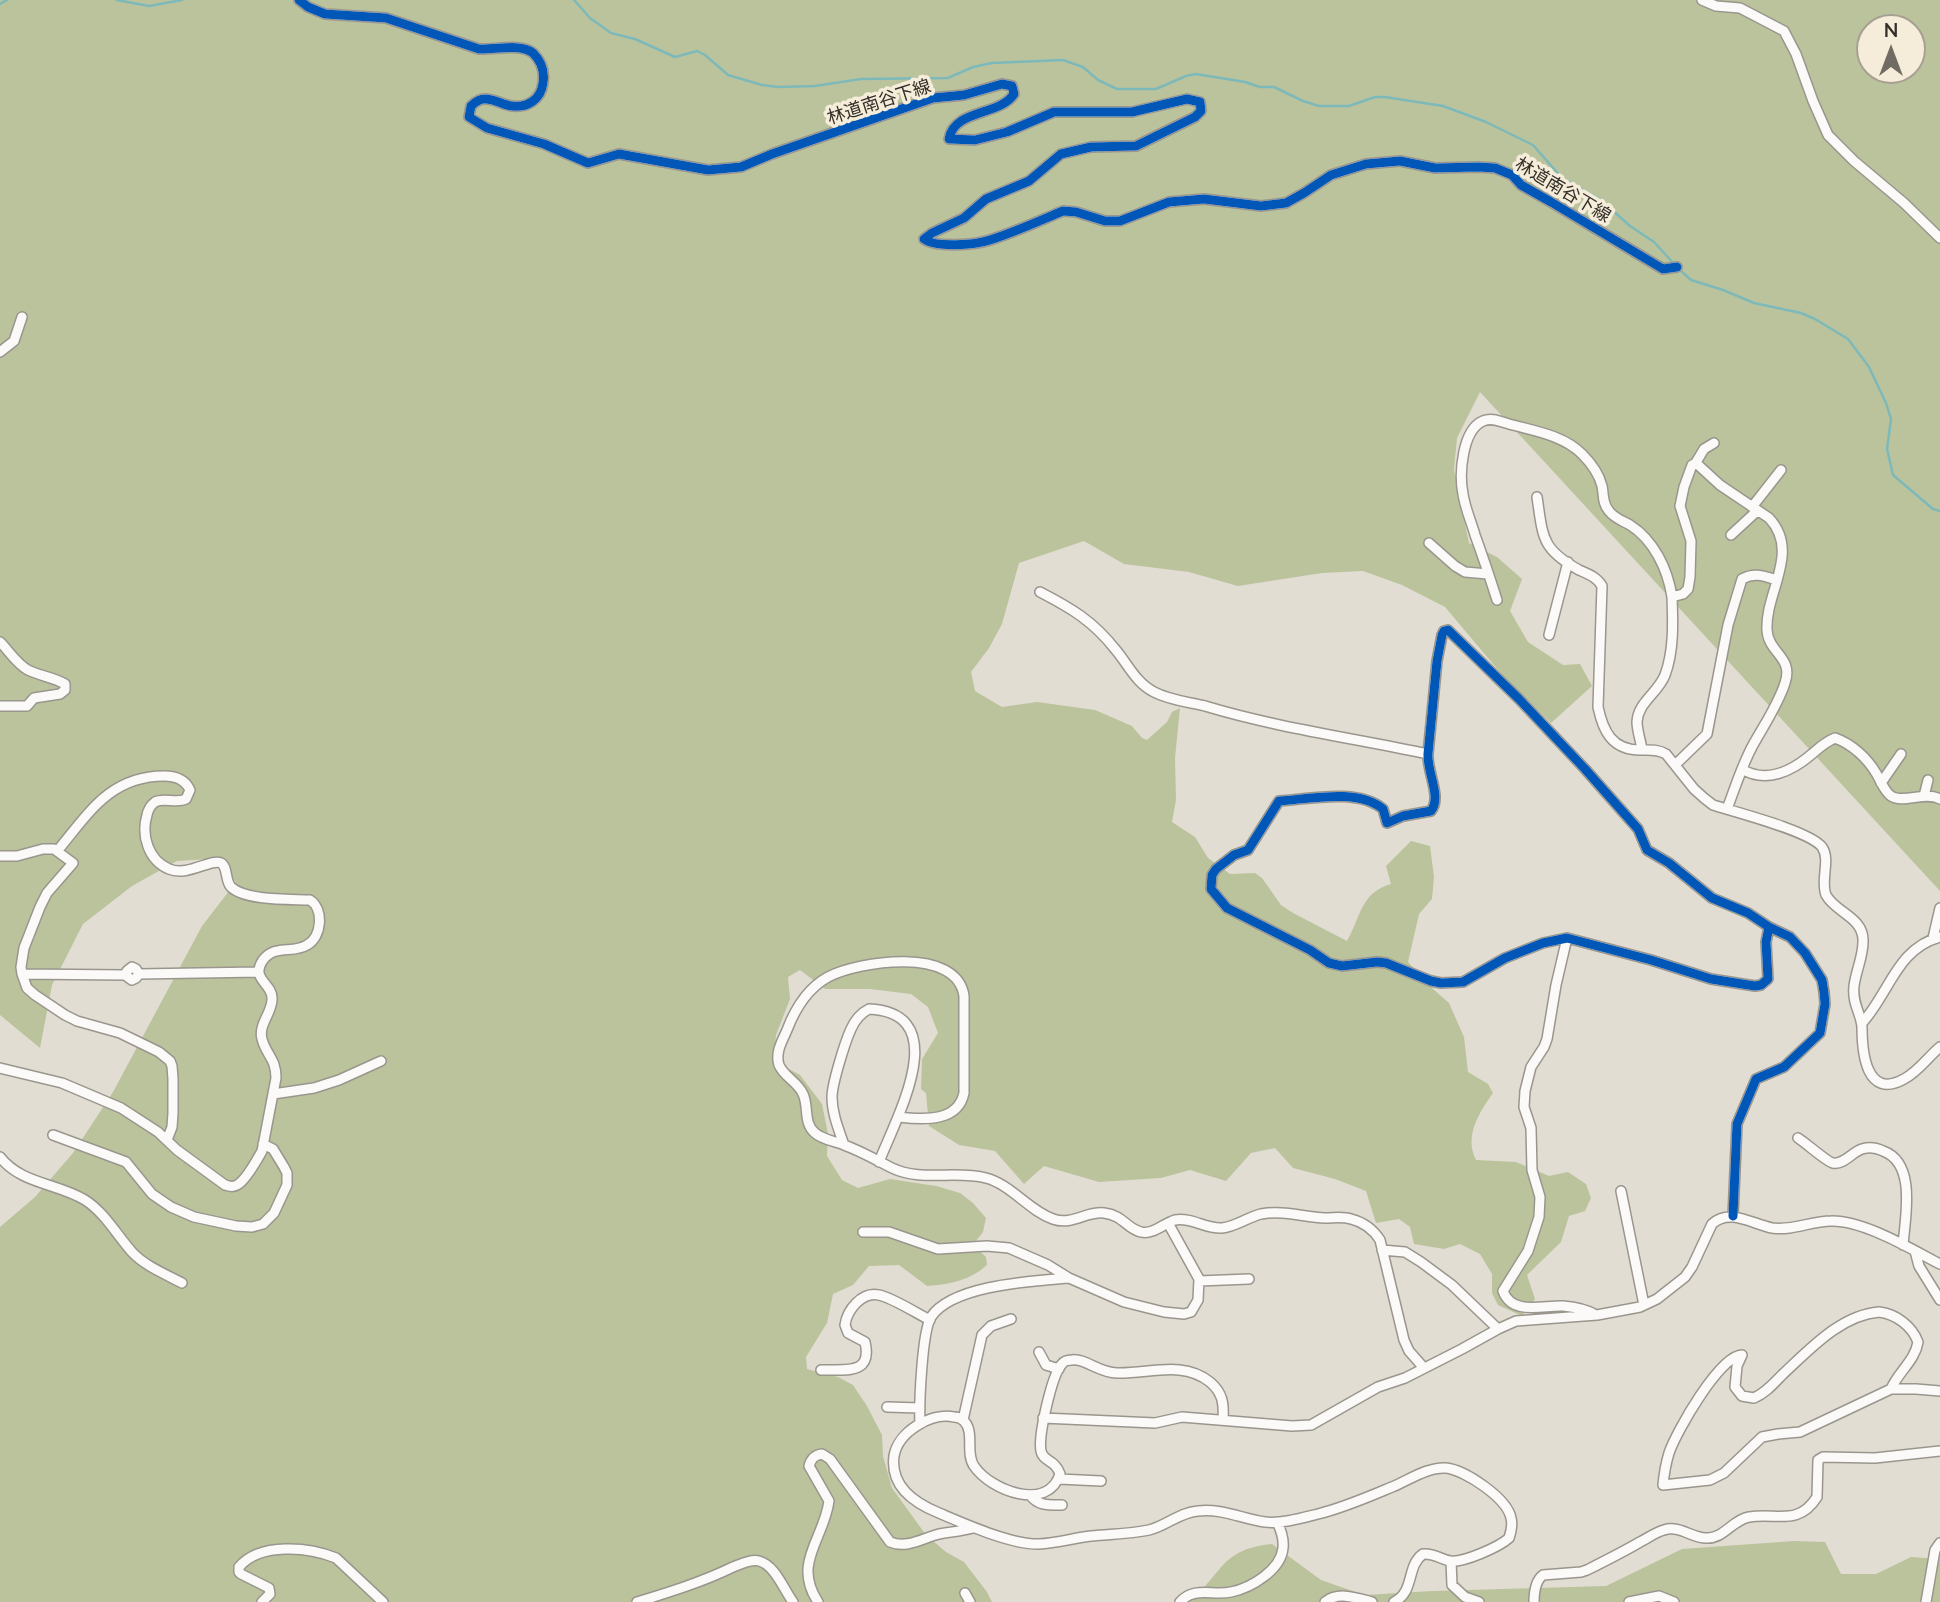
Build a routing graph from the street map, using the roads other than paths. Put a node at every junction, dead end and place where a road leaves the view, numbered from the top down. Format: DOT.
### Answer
graph roads {
  1 [pos="299,0"];
  2 [pos="1702,0"];
  3 [pos="1940,238"];
  4 [pos="1678,267"];
  5 [pos="22,317"];
  6 [pos="0,352"];
  7 [pos="1714,443"];
  8 [pos="1695,464"];
  9 [pos="1782,470"];
  10 [pos="1537,497"];
  11 [pos="1754,509"];
  12 [pos="1731,535"];
  13 [pos="1429,542"];
  14 [pos="1568,562"];
  15 [pos="1488,574"];
  16 [pos="1777,580"];
  17 [pos="1040,592"];
  18 [pos="1672,597"];
  19 [pos="1497,600"];
  20 [pos="1549,635"];
  21 [pos="0,642"];
  22 [pos="0,706"];
  23 [pos="1642,750"];
  24 [pos="1428,754"];
  25 [pos="1901,754"];
  26 [pos="1675,765"];
  27 [pos="1742,769"];
  28 [pos="1928,780"];
  29 [pos="1881,783"];
  30 [pos="1924,796"];
  31 [pos="1940,799"];
  32 [pos="1727,809"];
  33 [pos="58,850"];
  34 [pos="0,856"];
  35 [pos="1940,908"];
  36 [pos="1769,927"];
  37 [pos="1937,937"];
  38 [pos="1567,938"];
  39 [pos="259,972"];
  40 [pos="22,974"];
  41 [pos="1862,1023"];
  42 [pos="1940,1047"];
  43 [pos="381,1061"];
  44 [pos="0,1068"];
  45 [pos="273,1094"];
  46 [pos="899,1117"];
  47 [pos="52,1135"];
  48 [pos="1798,1138"];
  49 [pos="167,1140"];
  50 [pos="263,1144"];
  51 [pos="844,1145"];
  52 [pos="0,1157"];
  53 [pos="879,1162"];
  54 [pos="1621,1191"];
  55 [pos="1733,1216"];
  56 [pos="1168,1223"];
  57 [pos="863,1232"];
  58 [pos="1903,1245"];
  59 [pos="1382,1250"];
  60 [pos="1915,1251"];
  61 [pos="1940,1264"];
  62 [pos="1069,1278"];
  63 [pos="1249,1279"];
  64 [pos="1199,1281"];
  65 [pos="182,1283"];
  66 [pos="1940,1300"];
  67 [pos="1644,1305"];
  68 [pos="1597,1315"];
  69 [pos="1011,1319"];
  70 [pos="930,1320"];
  71 [pos="1498,1328"];
  72 [pos="1039,1352"];
  73 [pos="1424,1368"];
  74 [pos="1059,1369"];
  75 [pos="821,1370"];
  76 [pos="1891,1389"];
  77 [pos="1940,1391"];
  78 [pos="887,1408"];
  79 [pos="920,1408"];
  80 [pos="1043,1418"];
  81 [pos="963,1420"];
  82 [pos="1223,1420"];
  83 [pos="920,1424"];
  84 [pos="1940,1451"];
  85 [pos="1059,1479"];
  86 [pos="1101,1481"];
  87 [pos="1030,1495"];
  88 [pos="1062,1505"];
  89 [pos="1277,1522"];
  90 [pos="973,1528"];
  91 [pos="1940,1543"];
  92 [pos="1451,1561"];
  93 [pos="262,1602"];
  94 [pos="383,1602"];
  95 [pos="637,1602"];
  96 [pos="793,1602"];
  97 [pos="818,1602"];
  98 [pos="1180,1602"];
  99 [pos="1325,1602"];
  100 [pos="1372,1602"];
  101 [pos="1394,1602"];
  102 [pos="1479,1602"];
  103 [pos="1534,1602"];
  104 [pos="1629,1602"];
  105 [pos="1674,1602"];
  106 [pos="1926,1602"];
  1 -- 4 [label="street, 林道南谷下線"];
  2 -- 3 [label="street"];
  5 -- 6 [label="street"];
  7 -- 8 [label="street"];
  8 -- 11 [label="street"];
  8 -- 18 [label="street"];
  9 -- 11 [label="street"];
  10 -- 14 [label="street"];
  11 -- 12 [label="street"];
  11 -- 16 [label="street"];
  13 -- 15 [label="street"];
  14 -- 20 [label="street"];
  14 -- 23 [label="street"];
  15 -- 18 [label="street"];
  15 -- 19 [label="street"];
  16 -- 26 [label="street"];
  16 -- 27 [label="street"];
  17 -- 24 [label="street"];
  18 -- 23 [label="street"];
  21 -- 22 [label="street"];
  23 -- 26 [label="street"];
  24 -- 36 [label="street"];
  24 -- 38 [label="street"];
  25 -- 29 [label="street"];
  26 -- 32 [label="street"];
  27 -- 29 [label="street"];
  27 -- 32 [label="street"];
  28 -- 30 [label="street"];
  29 -- 30 [label="street"];
  30 -- 31 [label="street"];
  32 -- 41 [label="street"];
  33 -- 34 [label="street"];
  33 -- 39 [label="street"];
  33 -- 40 [label="street"];
  35 -- 37 [label="street"];
  36 -- 38 [label="street"];
  36 -- 55 [label="street"];
  37 -- 41 [label="street"];
  38 -- 68 [label="street"];
  39 -- 40 [label="street"];
  39 -- 45 [label="street"];
  40 -- 49 [label="street"];
  41 -- 42 [label="street"];
  43 -- 45 [label="street"];
  44 -- 49 [label="street"];
  45 -- 50 [label="street"];
  46 -- 51 [label="street"];
  46 -- 51 [label="street"];
  46 -- 53 [label="street"];
  47 -- 50 [label="street"];
  48 -- 58 [label="street"];
  49 -- 50 [label="street"];
  51 -- 53 [label="street"];
  52 -- 65 [label="street"];
  53 -- 56 [label="street"];
  54 -- 67 [label="street"];
  55 -- 58 [label="street"];
  55 -- 67 [label="street"];
  56 -- 59 [label="street"];
  56 -- 64 [label="street"];
  57 -- 62 [label="street"];
  58 -- 60 [label="street"];
  59 -- 71 [label="street"];
  59 -- 73 [label="street"];
  60 -- 61 [label="street"];
  60 -- 66 [label="street"];
  62 -- 64 [label="street"];
  62 -- 70 [label="street"];
  63 -- 64 [label="street"];
  67 -- 68 [label="street"];
  68 -- 71 [label="street"];
  69 -- 81 [label="street"];
  70 -- 75 [label="street"];
  70 -- 79 [label="street"];
  71 -- 73 [label="street"];
  72 -- 74 [label="street"];
  73 -- 82 [label="street"];
  74 -- 80 [label="street"];
  74 -- 82 [label="street"];
  76 -- 76 [label="street"];
  76 -- 77 [label="street"];
  78 -- 79 [label="street"];
  79 -- 83 [label="street"];
  80 -- 82 [label="street"];
  80 -- 85 [label="street"];
  81 -- 83 [label="street"];
  81 -- 87 [label="street"];
  83 -- 90 [label="street"];
  84 -- 103 [label="street"];
  85 -- 86 [label="street"];
  85 -- 87 [label="street"];
  87 -- 88 [label="street"];
  89 -- 90 [label="street"];
  89 -- 92 [label="street"];
  89 -- 98 [label="street"];
  90 -- 97 [label="street"];
  91 -- 106 [label="street"];
  92 -- 101 [label="street"];
  92 -- 102 [label="street"];
  93 -- 94 [label="street"];
  95 -- 96 [label="street"];
  99 -- 100 [label="street"];
  104 -- 105 [label="street"];
}
